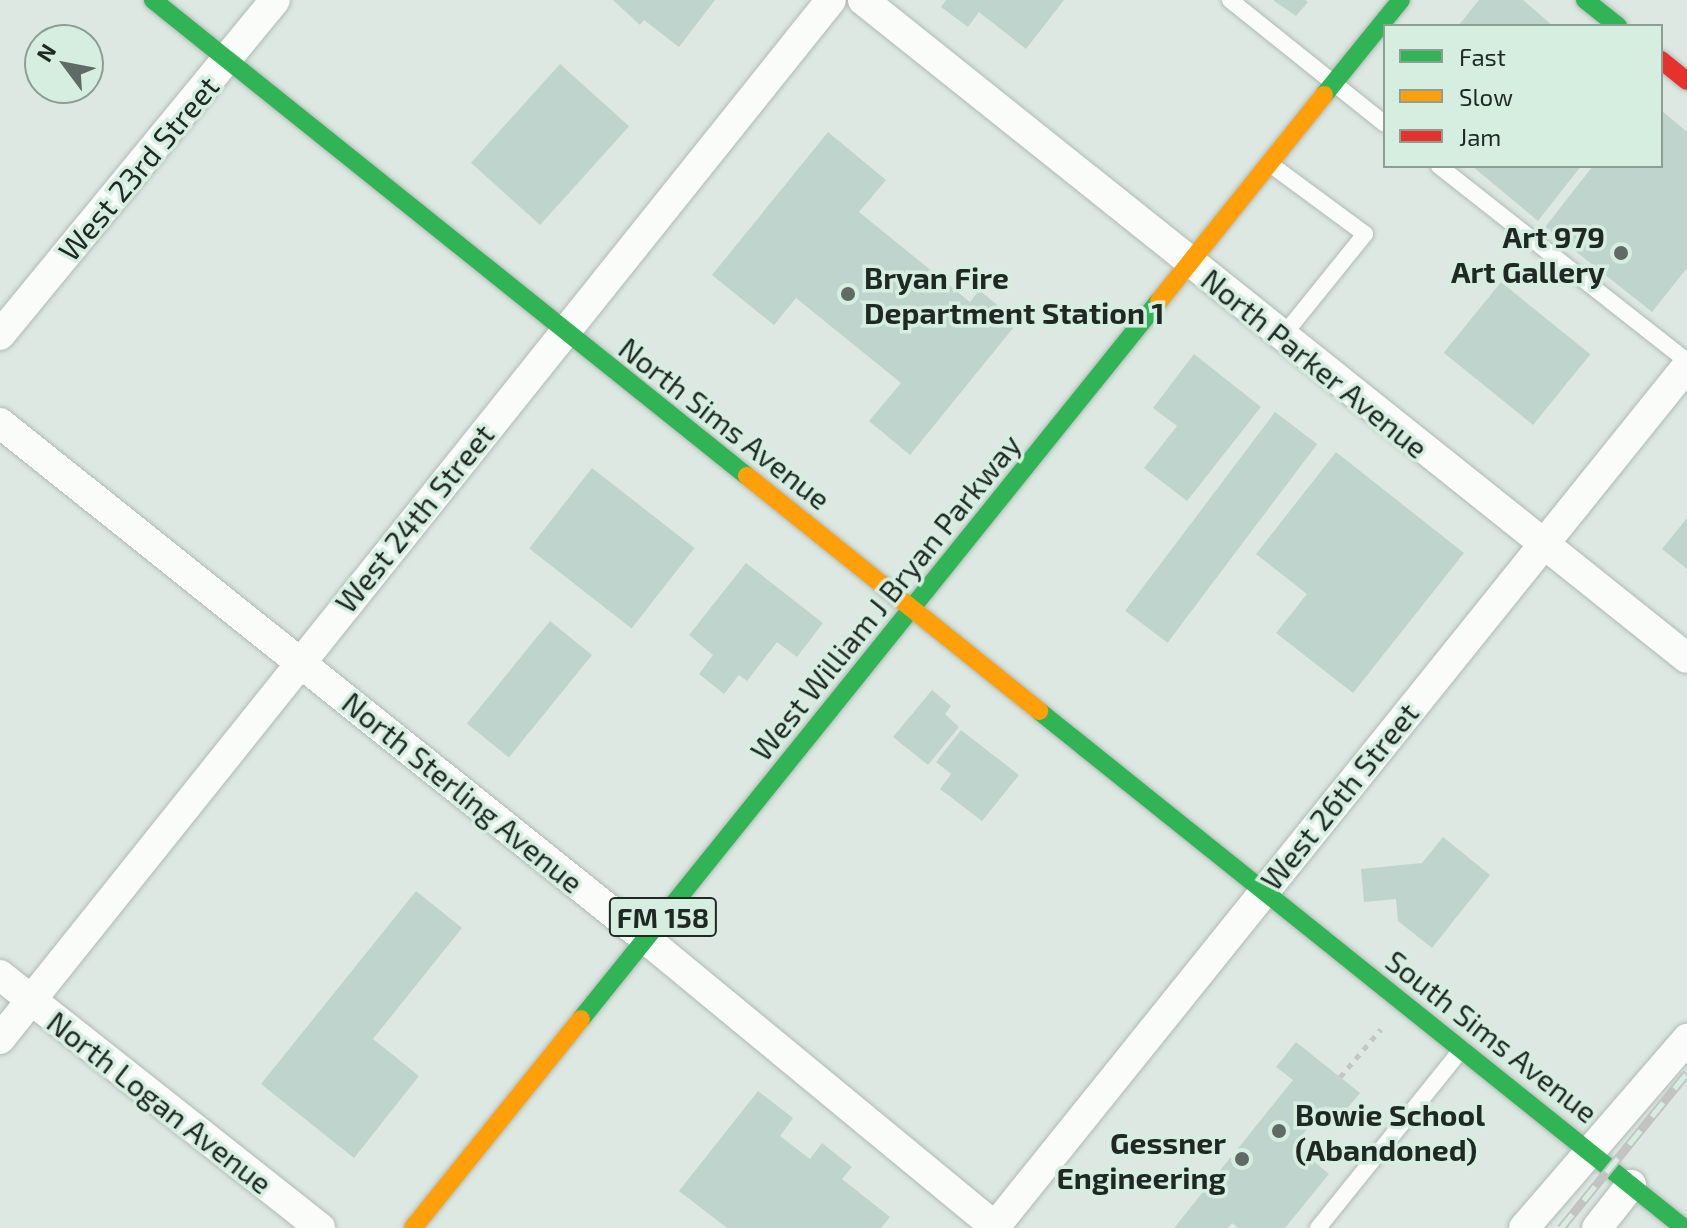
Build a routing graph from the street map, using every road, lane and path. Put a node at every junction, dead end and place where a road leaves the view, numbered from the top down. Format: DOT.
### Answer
graph roads {
  1 [pos="153,0"];
  2 [pos="275,0"];
  3 [pos="831,0"];
  4 [pos="863,0"];
  5 [pos="1230,0"];
  6 [pos="1401,0"];
  7 [pos="1585,0"];
  8 [pos="1615,24"];
  9 [pos="227,60"];
  10 [pos="1663,62"];
  11 [pos="1687,81"];
  12 [pos="1334,83"];
  13 [pos="1383,122"];
  14 [pos="1270,164"];
  15 [pos="1442,168"];
  16 [pos="1190,263"];
  17 [pos="564,331"];
  18 [pos="0,335"];
  19 [pos="1282,337"];
  20 [pos="1687,364"];
  21 [pos="0,423"];
  22 [pos="1544,546"];
  23 [pos="913,607"];
  24 [pos="1687,658"];
  25 [pos="300,660"];
  26 [pos="1263,890"];
  27 [pos="646,939"];
  28 [pos="0,975"];
  29 [pos="32,1001"];
  30 [pos="1381,1029"];
  31 [pos="0,1039"];
  32 [pos="1687,1039"];
  33 [pos="1462,1049"];
  34 [pos="1340,1077"];
  35 [pos="1593,1152"];
  36 [pos="1631,1185"];
  37 [pos="1678,1217"];
  38 [pos="320,1228"];
  39 [pos="413,1228"];
  40 [pos="995,1228"];
  41 [pos="1318,1228"];
  42 [pos="1524,1228"];
  43 [pos="1597,1228"];
  1 -- 9 [label="street, North Sims Avenue"];
  2 -- 9 [label="street, West 23rd Street"];
  3 -- 17 [label="street, West 24th Street"];
  4 -- 16 [label="street, North Parker Avenue"];
  5 -- 12 [label="lane"];
  6 -- 12 [label="street, West William J Bryan Parkway / FM 158"];
  7 -- 8 [label="street"];
  9 -- 17 [label="street, North Sims Avenue"];
  9 -- 18 [label="street, West 23rd Street"];
  10 -- 11 [label="street"];
  12 -- 13 [label="lane"];
  12 -- 14 [label="street, West William J Bryan Parkway / FM 158"];
  14 -- 16 [label="street, West William J Bryan Parkway / FM 158"];
  14 -- 19 [label="lane"];
  15 -- 20 [label="lane"];
  16 -- 19 [label="street, North Parker Avenue"];
  16 -- 23 [label="street, West William J Bryan Parkway / FM 158"];
  17 -- 23 [label="street, North Sims Avenue"];
  17 -- 25 [label="street, West 24th Street"];
  19 -- 22 [label="street, North Parker Avenue"];
  20 -- 22 [label="street, West 26th Street"];
  21 -- 25 [label="street, North Sterling Avenue"];
  22 -- 24 [label="street, North Parker Avenue"];
  22 -- 26 [label="street, West 26th Street"];
  23 -- 26 [label="street, North Sims Avenue"];
  23 -- 27 [label="street, West William J Bryan Parkway / FM 158"];
  25 -- 27 [label="street, North Sterling Avenue"];
  25 -- 29 [label="street, West 24th Street"];
  26 -- 33 [label="street, South Sims Avenue"];
  26 -- 40 [label="street, West 26th Street"];
  27 -- 39 [label="street, West William J Bryan Parkway / FM 158"];
  27 -- 40 [label="street, North Sterling Avenue"];
  28 -- 29 [label="street, North Logan Avenue"];
  29 -- 31 [label="street, West 24th Street"];
  29 -- 38 [label="street, North Logan Avenue"];
  30 -- 34 [label="path"];
  32 -- 35 [label="street"];
  33 -- 35 [label="street, South Sims Avenue"];
  33 -- 41 [label="lane"];
  35 -- 36 [label="street, South Sims Avenue"];
  35 -- 42 [label="street"];
  36 -- 37 [label="street, South Sims Avenue"];
  36 -- 43 [label="street"];
}
